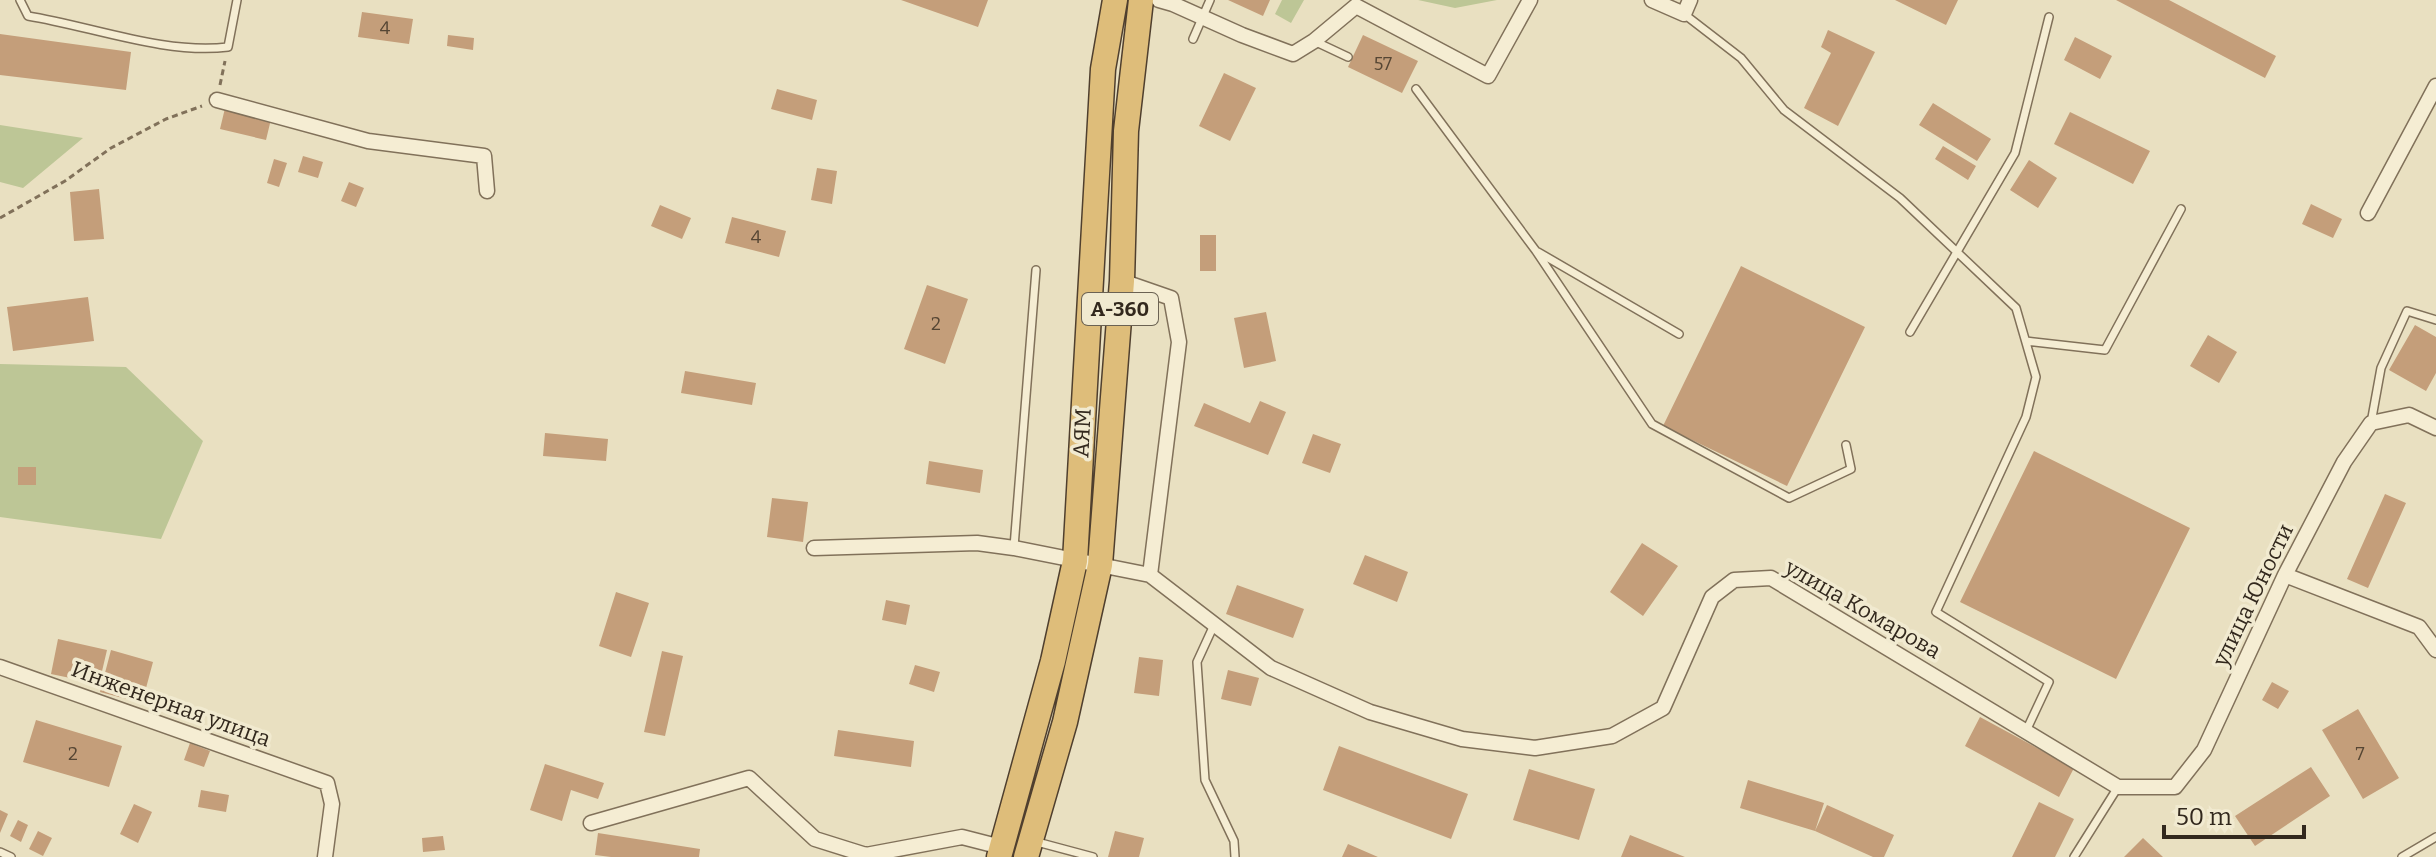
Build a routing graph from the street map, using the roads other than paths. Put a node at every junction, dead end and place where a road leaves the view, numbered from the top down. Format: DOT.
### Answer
graph roads {
  1 [pos="20,0"];
  2 [pos="237,0"];
  3 [pos="1115,0"];
  4 [pos="1141,0"];
  5 [pos="1159,0"];
  6 [pos="1210,0"];
  7 [pos="1530,0"];
  8 [pos="1652,0"];
  9 [pos="1357,3"];
  10 [pos="1687,7"];
  11 [pos="1202,17"];
  12 [pos="2049,17"];
  13 [pos="1193,39"];
  14 [pos="1314,41"];
  15 [pos="1348,57"];
  16 [pos="2436,86"];
  17 [pos="1416,89"];
  18 [pos="217,100"];
  19 [pos="487,191"];
  20 [pos="2181,209"];
  21 [pos="2368,213"];
  22 [pos="1536,251"];
  23 [pos="1957,252"];
  24 [pos="1036,270"];
  25 [pos="1122,281"];
  26 [pos="2436,320"];
  27 [pos="1910,332"];
  28 [pos="1679,334"];
  29 [pos="2026,341"];
  30 [pos="2371,423"];
  31 [pos="2436,428"];
  32 [pos="1846,445"];
  33 [pos="814,548"];
  34 [pos="1014,548"];
  35 [pos="1075,561"];
  36 [pos="1100,565"];
  37 [pos="1150,575"];
  38 [pos="2285,575"];
  39 [pos="1214,625"];
  40 [pos="2436,650"];
  41 [pos="0,667"];
  42 [pos="2026,731"];
  43 [pos="2118,787"];
  44 [pos="591,823"];
  45 [pos="2436,837"];
  46 [pos="1028,848"];
  47 [pos="0,852"];
  48 [pos="1000,852"];
  49 [pos="11,857"];
  50 [pos="325,857"];
  51 [pos="1093,857"];
  52 [pos="1235,857"];
  53 [pos="2074,857"];
  54 [pos="2402,857"];
  1 -- 2 [label="lane"];
  3 -- 35 [label="highway, АЯМ / А-360"];
  4 -- 25 [label="highway, АЯМ / А-360"];
  5 -- 11 [label="street"];
  6 -- 11 [label="lane"];
  7 -- 9 [label="street"];
  8 -- 10 [label="street"];
  9 -- 14 [label="street"];
  10 -- 23 [label="lane"];
  11 -- 13 [label="lane"];
  11 -- 14 [label="street"];
  12 -- 23 [label="lane"];
  14 -- 15 [label="lane"];
  16 -- 21 [label="street"];
  17 -- 22 [label="lane"];
  18 -- 19 [label="street"];
  20 -- 29 [label="lane"];
  22 -- 28 [label="lane"];
  22 -- 32 [label="lane"];
  23 -- 27 [label="lane"];
  23 -- 29 [label="lane"];
  24 -- 34 [label="lane"];
  25 -- 36 [label="highway, АЯМ / А-360"];
  25 -- 37 [label="street"];
  26 -- 30 [label="lane"];
  29 -- 42 [label="lane"];
  30 -- 31 [label="street"];
  30 -- 38 [label="street, улица Юности"];
  33 -- 34 [label="street"];
  34 -- 35 [label="street"];
  35 -- 36 [label="street"];
  35 -- 48 [label="highway, АЯМ / А-360"];
  36 -- 37 [label="street"];
  36 -- 46 [label="highway, АЯМ / А-360"];
  37 -- 39 [label="street, улица Комарова"];
  38 -- 40 [label="street"];
  38 -- 43 [label="street, улица Юности"];
  39 -- 42 [label="street, улица Комарова"];
  39 -- 52 [label="lane"];
  41 -- 50 [label="street, Инженерная улица"];
  42 -- 43 [label="street, улица Комарова"];
  43 -- 53 [label="lane"];
  44 -- 48 [label="street"];
  45 -- 54 [label="lane"];
  46 -- 51 [label="lane"];
  47 -- 49 [label="lane"];
}
